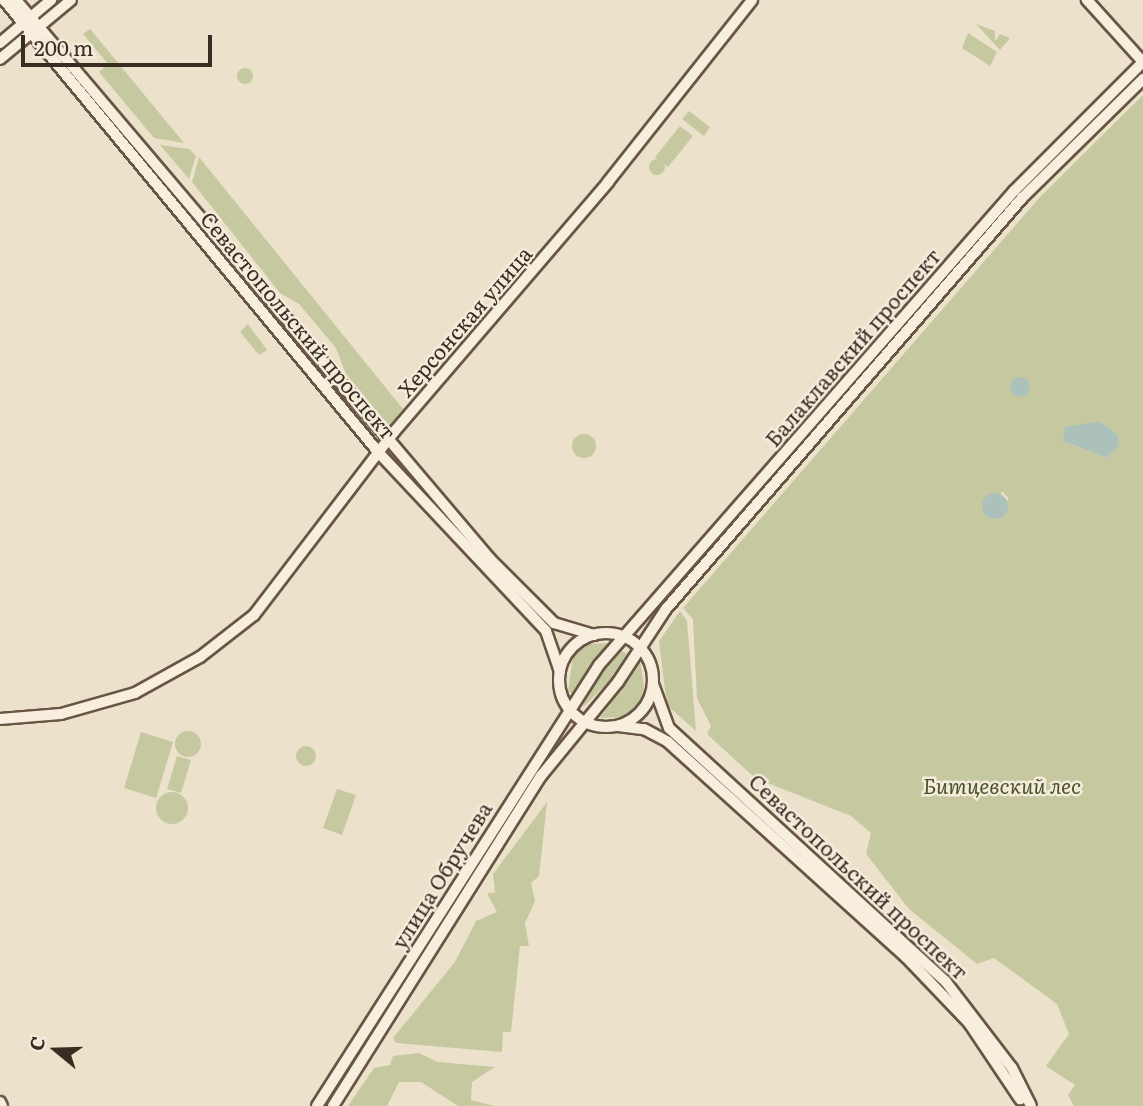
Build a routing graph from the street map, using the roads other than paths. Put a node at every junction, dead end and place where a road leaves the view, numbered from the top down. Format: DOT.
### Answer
graph roads {
  1 [pos="4,0"];
  2 [pos="16,0"];
  3 [pos="51,0"];
  4 [pos="71,0"];
  5 [pos="751,0"];
  6 [pos="1087,0"];
  7 [pos="27,20"];
  8 [pos="35,30"];
  9 [pos="0,43"];
  10 [pos="0,59"];
  11 [pos="1143,62"];
  12 [pos="1143,79"];
  13 [pos="387,443"];
  14 [pos="379,453"];
  15 [pos="594,635"];
  16 [pos="623,637"];
  17 [pos="640,647"];
  18 [pos="599,665"];
  19 [pos="559,672"];
  20 [pos="618,682"];
  21 [pos="653,684"];
  22 [pos="569,710"];
  23 [pos="0,719"];
  24 [pos="585,722"];
  25 [pos="618,726"];
  26 [pos="317,1106"];
  27 [pos="332,1106"];
  28 [pos="1023,1106"];
  29 [pos="1031,1106"];
  1 -- 7 [label="main road, Севастопольский проспект"];
  2 -- 7 [label="main road, Севастопольский проспект"];
  3 -- 7 [label="main road"];
  4 -- 8 [label="main road"];
  5 -- 13 [label="main road, Херсонская улица"];
  6 -- 11 [label="main road"];
  7 -- 8 [label="main road, Севастопольский проспект"];
  7 -- 9 [label="main road"];
  8 -- 10 [label="main road"];
  8 -- 13 [label="main road, Севастопольский проспект"];
  8 -- 14 [label="main road, Севастопольский проспект"];
  11 -- 16 [label="main road, Балаклавский проспект"];
  12 -- 17 [label="main road, Балаклавский проспект"];
  13 -- 14 [label="main road, Херсонская улица"];
  13 -- 15 [label="main road, Севастопольский проспект"];
  14 -- 19 [label="main road, Севастопольский проспект"];
  14 -- 23 [label="main road, Херсонская улица"];
  15 -- 16 [label="main road, Севастопольский проспект"];
  15 -- 19 [label="main road"];
  16 -- 17 [label="main road"];
  16 -- 18 [label="main road, Балаклавский проспект"];
  17 -- 20 [label="main road, Балаклавский проспект"];
  17 -- 21 [label="main road, Севастопольский проспект"];
  18 -- 22 [label="main road, улица Обручева"];
  19 -- 22 [label="main road, Севастопольский проспект"];
  20 -- 24 [label="main road, улица Обручева"];
  21 -- 25 [label="main road"];
  21 -- 29 [label="main road, Севастопольский проспект"];
  22 -- 24 [label="main road"];
  22 -- 26 [label="main road, улица Обручева"];
  24 -- 25 [label="main road, Севастопольский проспект"];
  24 -- 27 [label="main road, улица Обручева"];
  25 -- 28 [label="main road, Севастопольский проспект"];
}
